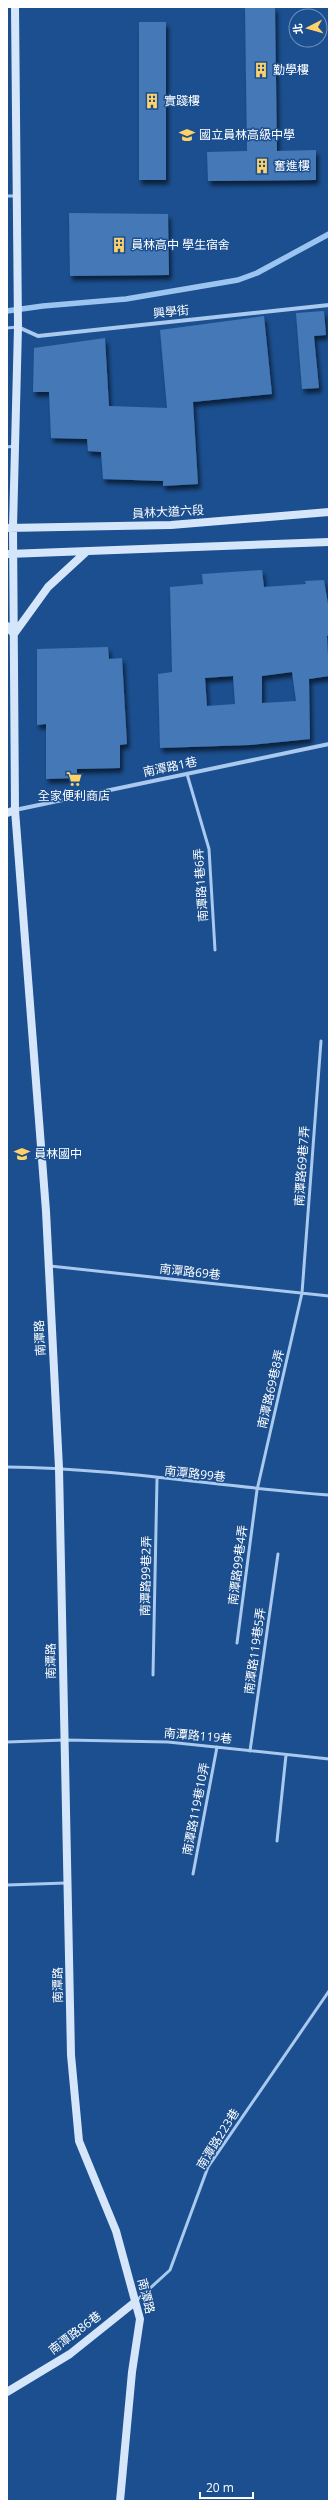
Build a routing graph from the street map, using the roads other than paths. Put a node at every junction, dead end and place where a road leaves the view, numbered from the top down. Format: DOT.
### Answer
graph roads {
  1 [pos="15,7"];
  2 [pos="11,196"];
  3 [pos="329,305"];
  4 [pos="18,327"];
  5 [pos="7,328"];
  6 [pos="11,447"];
  7 [pos="329,512"];
  8 [pos="10,527"];
  9 [pos="329,542"];
  10 [pos="86,552"];
  11 [pos="10,554"];
  12 [pos="7,626"];
  13 [pos="14,634"];
  14 [pos="329,744"];
  15 [pos="187,774"];
  16 [pos="11,812"];
  17 [pos="215,950"];
  18 [pos="320,1041"];
  19 [pos="49,1265"];
  20 [pos="302,1293"];
  21 [pos="329,1296"];
  22 [pos="7,1467"];
  23 [pos="59,1468"];
  24 [pos="157,1479"];
  25 [pos="257,1490"];
  26 [pos="329,1495"];
  27 [pos="278,1554"];
  28 [pos="238,1643"];
  29 [pos="153,1674"];
  30 [pos="65,1740"];
  31 [pos="7,1742"];
  32 [pos="217,1747"];
  33 [pos="250,1751"];
  34 [pos="286,1755"];
  35 [pos="329,1759"];
  36 [pos="277,1841"];
  37 [pos="193,1874"];
  38 [pos="68,1882"];
  39 [pos="7,1885"];
  40 [pos="329,1990"];
  41 [pos="135,2302"];
  42 [pos="7,2392"];
  43 [pos="120,2501"];
  1 -- 2 [label="street, 南潭路"];
  2 -- 4 [label="street, 南潭路"];
  3 -- 4 [label="street, 興學街"];
  4 -- 5 [label="lane"];
  4 -- 6 [label="street, 南潭路"];
  6 -- 8 [label="street, 南潭路"];
  7 -- 8 [label="street, 員林大道六段"];
  8 -- 11 [label="street, 南潭路"];
  9 -- 10 [label="street"];
  10 -- 11 [label="street"];
  10 -- 13 [label="street"];
  11 -- 13 [label="street, 南潭路"];
  12 -- 13 [label="street"];
  13 -- 16 [label="street, 南潭路"];
  14 -- 15 [label="street, 南潭路1巷"];
  15 -- 16 [label="street, 南潭路1巷"];
  15 -- 17 [label="lane, 南潭路1巷6弄"];
  16 -- 19 [label="street, 南潭路"];
  18 -- 20 [label="lane, 南潭路69巷7弄"];
  19 -- 20 [label="lane, 南潭路69巷"];
  19 -- 23 [label="street, 南潭路"];
  20 -- 21 [label="lane, 南潭路69巷"];
  20 -- 25 [label="lane, 南潭路69巷8弄"];
  22 -- 23 [label="lane, 南潭路99巷"];
  23 -- 24 [label="lane, 南潭路99巷"];
  23 -- 30 [label="street, 南潭路"];
  24 -- 25 [label="lane, 南潭路99巷"];
  24 -- 29 [label="lane, 南潭路99巷2弄"];
  25 -- 26 [label="lane, 南潭路99巷"];
  25 -- 28 [label="lane, 南潭路99巷4弄"];
  27 -- 33 [label="lane, 南潭路119巷5弄"];
  30 -- 31 [label="lane, 南潭路119巷"];
  30 -- 32 [label="lane, 南潭路119巷"];
  30 -- 38 [label="street, 南潭路"];
  32 -- 33 [label="lane, 南潭路119巷"];
  32 -- 37 [label="lane, 南潭路119巷10弄"];
  33 -- 34 [label="lane, 南潭路119巷"];
  34 -- 35 [label="lane, 南潭路119巷"];
  34 -- 36 [label="lane"];
  38 -- 39 [label="lane"];
  38 -- 41 [label="street, 南潭路"];
  40 -- 41 [label="lane, 南潭路223巷"];
  41 -- 42 [label="street, 南潭路86巷"];
  41 -- 43 [label="street, 南潭路"];
}
